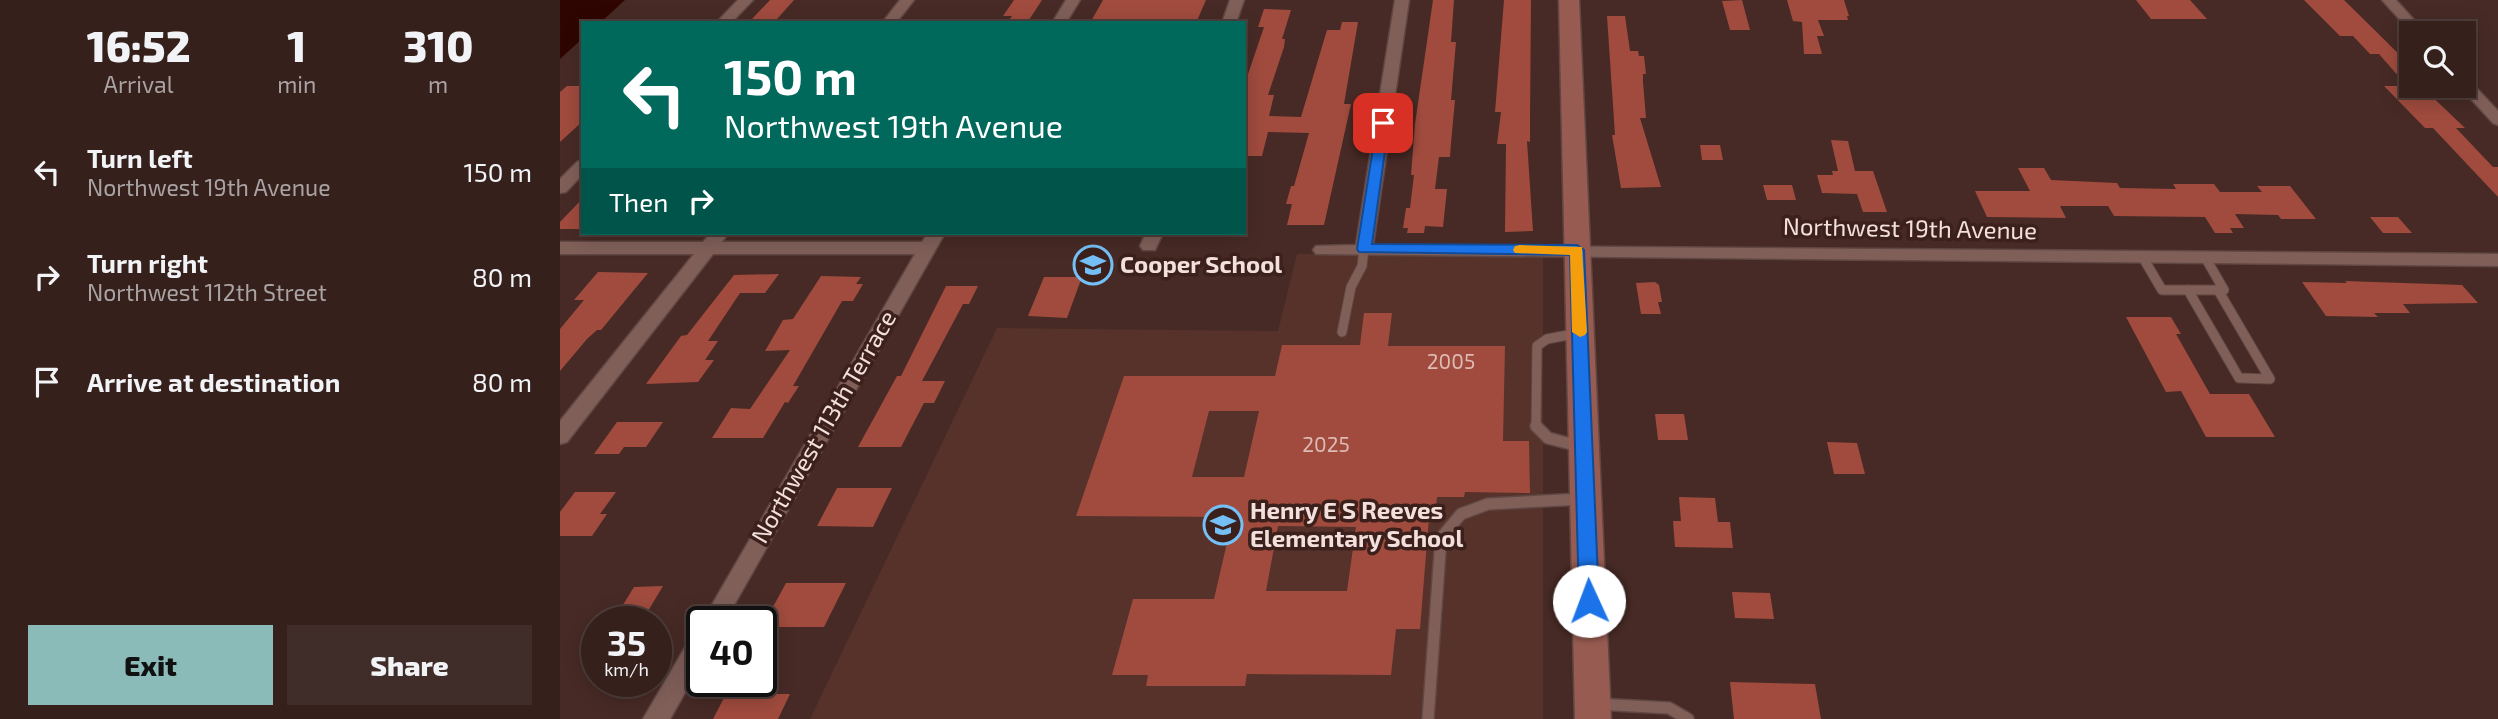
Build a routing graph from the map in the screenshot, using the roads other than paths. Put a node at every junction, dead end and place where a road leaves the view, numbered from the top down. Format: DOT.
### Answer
graph roads {
  1 [pos="746,0"];
  2 [pos="907,0"];
  3 [pos="1073,0"];
  4 [pos="1237,0"];
  5 [pos="1402,0"];
  6 [pos="1569,0"];
  7 [pos="2389,0"];
  8 [pos="725,21"];
  9 [pos="891,21"];
  10 [pos="1060,21"];
  11 [pos="1230,21"];
  12 [pos="2408,21"];
  13 [pos="2476,96"];
  14 [pos="2498,120"];
  15 [pos="581,167"];
  16 [pos="560,188"];
  17 [pos="718,235"];
  18 [pos="932,240"];
  19 [pos="560,248"];
  20 [pos="708,249"];
  21 [pos="1364,249"];
  22 [pos="1322,250"];
  23 [pos="1577,250"];
  24 [pos="2142,256"];
  25 [pos="2205,257"];
  26 [pos="2498,260"];
  27 [pos="2188,290"];
  28 [pos="2217,290"];
  29 [pos="1342,332"];
  30 [pos="1580,333"];
  31 [pos="560,436"];
  32 [pos="1584,447"];
  33 [pos="1585,498"];
  34 [pos="722,606"];
  35 [pos="686,667"];
  36 [pos="1593,712"];
  37 [pos="656,719"];
  38 [pos="1428,719"];
  39 [pos="1688,719"];
  1 -- 8 [label="street"];
  2 -- 9 [label="street"];
  3 -- 10 [label="street"];
  4 -- 11 [label="street"];
  5 -- 21 [label="street"];
  6 -- 23 [label="street"];
  7 -- 12 [label="street"];
  13 -- 14 [label="street"];
  15 -- 16 [label="street"];
  17 -- 20 [label="street"];
  18 -- 20 [label="street"];
  18 -- 34 [label="street, Northwest 113th Terrace"];
  19 -- 20 [label="street"];
  20 -- 31 [label="street"];
  21 -- 22 [label="street, Northwest 19th Avenue"];
  21 -- 23 [label="street, Northwest 19th Avenue"];
  21 -- 29 [label="lane"];
  23 -- 24 [label="street, Northwest 19th Avenue"];
  23 -- 30 [label="street"];
  24 -- 25 [label="street, Northwest 19th Avenue"];
  24 -- 27 [label="lane"];
  25 -- 26 [label="street, Northwest 19th Avenue"];
  25 -- 28 [label="lane"];
  27 -- 28 [label="lane"];
  27 -- 28 [label="lane"];
  30 -- 32 [label="street"];
  30 -- 32 [label="lane"];
  32 -- 33 [label="street"];
  33 -- 36 [label="street"];
  33 -- 38 [label="lane"];
  35 -- 37 [label="street"];
  36 -- 39 [label="lane"];
}
